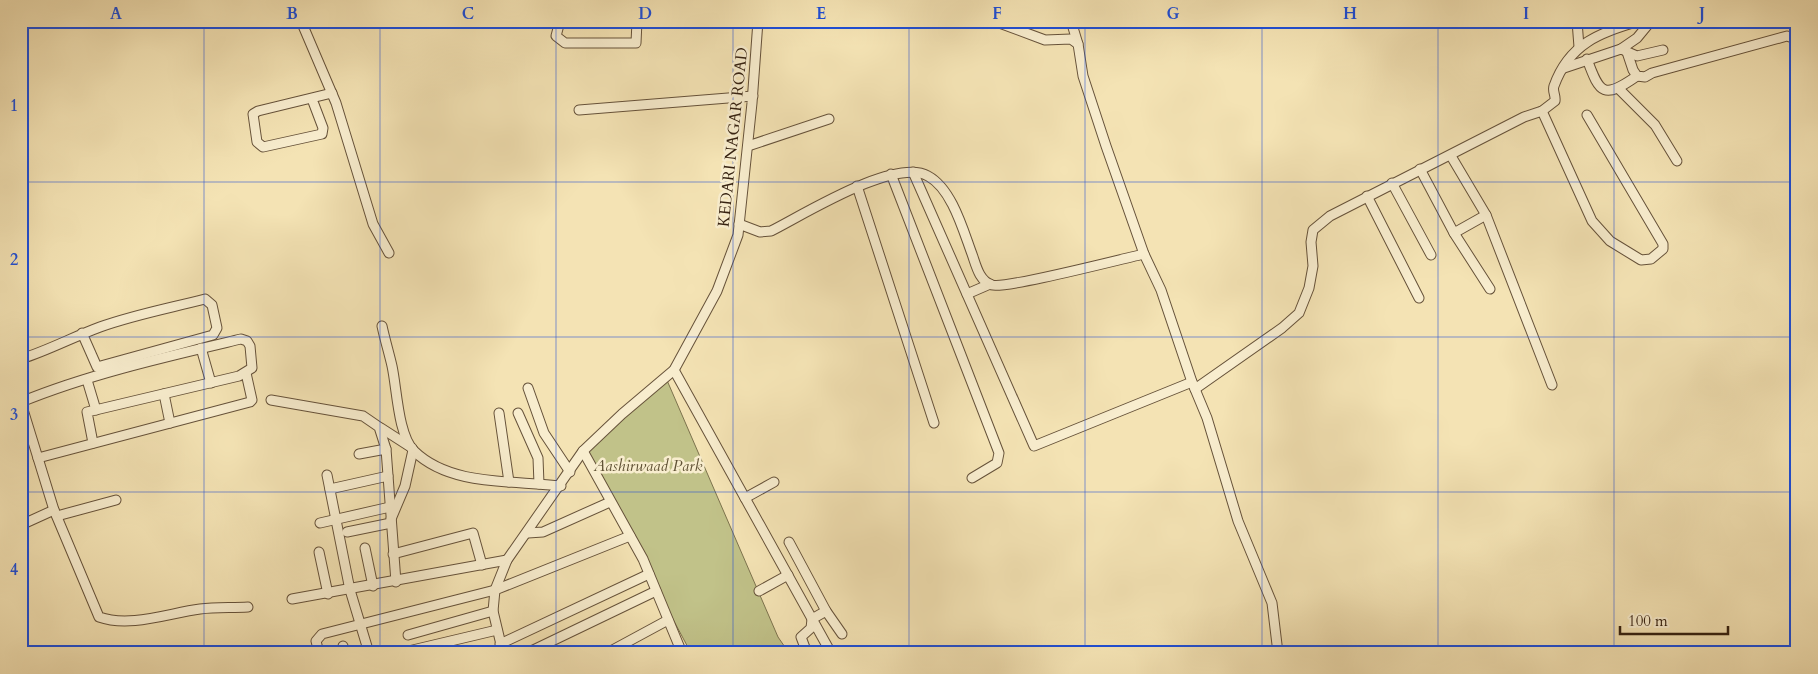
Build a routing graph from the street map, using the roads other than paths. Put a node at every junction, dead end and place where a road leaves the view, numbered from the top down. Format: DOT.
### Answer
graph roads {
  1 [pos="301,21"];
  2 [pos="560,21"];
  3 [pos="637,21"];
  4 [pos="758,21"];
  5 [pos="994,21"];
  6 [pos="1071,21"];
  7 [pos="1578,21"];
  8 [pos="1640,21"];
  9 [pos="1651,21"];
  10 [pos="1078,44"];
  11 [pos="1797,44"];
  12 [pos="1579,47"];
  13 [pos="1624,50"];
  14 [pos="1663,50"];
  15 [pos="1587,59"];
  16 [pos="1563,68"];
  17 [pos="1637,76"];
  18 [pos="1618,89"];
  19 [pos="332,93"];
  20 [pos="753,96"];
  21 [pos="312,99"];
  22 [pos="579,110"];
  23 [pos="1542,111"];
  24 [pos="1587,115"];
  25 [pos="828,119"];
  26 [pos="748,146"];
  27 [pos="1451,156"];
  28 [pos="1677,161"];
  29 [pos="1420,169"];
  30 [pos="913,172"];
  31 [pos="891,174"];
  32 [pos="1392,183"];
  33 [pos="857,186"];
  34 [pos="1367,196"];
  35 [pos="1486,215"];
  36 [pos="739,224"];
  37 [pos="1454,233"];
  38 [pos="389,253"];
  39 [pos="1144,254"];
  40 [pos="1431,255"];
  41 [pos="990,284"];
  42 [pos="1490,289"];
  43 [pos="967,294"];
  44 [pos="1419,298"];
  45 [pos="382,326"];
  46 [pos="82,334"];
  47 [pos="201,348"];
  48 [pos="21,359"];
  49 [pos="674,370"];
  50 [pos="246,373"];
  51 [pos="87,380"];
  52 [pos="211,383"];
  53 [pos="1552,385"];
  54 [pos="1193,386"];
  55 [pos="528,388"];
  56 [pos="164,394"];
  57 [pos="271,400"];
  58 [pos="21,402"];
  59 [pos="96,410"];
  60 [pos="499,413"];
  61 [pos="518,413"];
  62 [pos="170,423"];
  63 [pos="934,423"];
  64 [pos="379,427"];
  65 [pos="93,443"];
  66 [pos="386,449"];
  67 [pos="413,449"];
  68 [pos="583,452"];
  69 [pos="359,454"];
  70 [pos="38,458"];
  71 [pos="570,472"];
  72 [pos="327,475"];
  73 [pos="388,476"];
  74 [pos="972,478"];
  75 [pos="509,482"];
  76 [pos="774,482"];
  77 [pos="539,484"];
  78 [pos="561,486"];
  79 [pos="330,489"];
  80 [pos="745,498"];
  81 [pos="116,500"];
  82 [pos="610,502"];
  83 [pos="390,507"];
  84 [pos="55,514"];
  85 [pos="336,518"];
  86 [pos="390,522"];
  87 [pos="320,523"];
  88 [pos="21,525"];
  89 [pos="347,532"];
  90 [pos="528,533"];
  91 [pos="630,536"];
  92 [pos="789,542"];
  93 [pos="365,548"];
  94 [pos="319,552"];
  95 [pos="393,554"];
  96 [pos="507,560"];
  97 [pos="482,565"];
  98 [pos="649,574"];
  99 [pos="788,575"];
  100 [pos="396,582"];
  101 [pos="372,586"];
  102 [pos="350,590"];
  103 [pos="494,590"];
  104 [pos="759,591"];
  105 [pos="656,592"];
  106 [pos="328,594"];
  107 [pos="292,599"];
  108 [pos="248,607"];
  109 [pos="493,611"];
  110 [pos="826,611"];
  111 [pos="812,619"];
  112 [pos="668,620"];
  113 [pos="360,626"];
  114 [pos="497,630"];
  115 [pos="842,634"];
  116 [pos="408,635"];
  117 [pos="501,648"];
  118 [pos="680,652"];
  119 [pos="319,653"];
  120 [pos="369,653"];
  121 [pos="400,653"];
  122 [pos="527,653"];
  123 [pos="607,653"];
  124 [pos="807,653"];
  125 [pos="830,653"];
  126 [pos="1278,653"];
  1 -- 19 [label="street"];
  2 -- 3 [label="street"];
  4 -- 20 [label="street, KEDARI NAGAR ROAD"];
  5 -- 10 [label="street"];
  6 -- 10 [label="street"];
  7 -- 12 [label="street"];
  8 -- 12 [label="street"];
  9 -- 13 [label="street"];
  10 -- 39 [label="street"];
  11 -- 17 [label="street"];
  12 -- 16 [label="street"];
  13 -- 14 [label="street"];
  13 -- 15 [label="street"];
  13 -- 17 [label="street"];
  15 -- 16 [label="street"];
  15 -- 18 [label="street"];
  16 -- 23 [label="street"];
  17 -- 18 [label="street"];
  18 -- 28 [label="street"];
  19 -- 21 [label="street"];
  19 -- 38 [label="street"];
  20 -- 22 [label="street"];
  20 -- 26 [label="street, KEDARI NAGAR ROAD"];
  21 -- 21 [label="street"];
  23 -- 24 [label="street"];
  23 -- 27 [label="street"];
  25 -- 26 [label="street"];
  26 -- 36 [label="street, KEDARI NAGAR ROAD"];
  27 -- 29 [label="street"];
  27 -- 35 [label="street"];
  29 -- 32 [label="street"];
  29 -- 37 [label="street"];
  30 -- 31 [label="street"];
  30 -- 41 [label="street"];
  30 -- 43 [label="street"];
  31 -- 33 [label="street"];
  31 -- 74 [label="street"];
  32 -- 34 [label="street"];
  32 -- 40 [label="street"];
  33 -- 36 [label="street"];
  33 -- 63 [label="street"];
  34 -- 44 [label="street"];
  34 -- 54 [label="street"];
  35 -- 37 [label="street"];
  35 -- 53 [label="street"];
  36 -- 49 [label="street, KEDARI NAGAR ROAD"];
  37 -- 42 [label="street"];
  39 -- 41 [label="street"];
  39 -- 54 [label="street"];
  41 -- 43 [label="street"];
  43 -- 54 [label="street"];
  45 -- 67 [label="street"];
  46 -- 46 [label="street"];
  46 -- 48 [label="street"];
  47 -- 50 [label="street"];
  47 -- 51 [label="street"];
  47 -- 52 [label="street"];
  49 -- 68 [label="street, KEDARI NAGAR ROAD"];
  49 -- 80 [label="street"];
  50 -- 52 [label="street"];
  50 -- 62 [label="street"];
  51 -- 58 [label="street"];
  51 -- 59 [label="street"];
  52 -- 56 [label="street"];
  54 -- 126 [label="street"];
  55 -- 71 [label="street"];
  56 -- 59 [label="street"];
  56 -- 62 [label="street"];
  57 -- 64 [label="street"];
  58 -- 70 [label="street"];
  59 -- 65 [label="street"];
  60 -- 75 [label="street"];
  61 -- 77 [label="street"];
  62 -- 65 [label="street"];
  64 -- 66 [label="street"];
  64 -- 67 [label="street"];
  65 -- 70 [label="street"];
  66 -- 69 [label="street"];
  66 -- 73 [label="street"];
  67 -- 75 [label="street"];
  67 -- 86 [label="street"];
  68 -- 71 [label="street, KEDARI NAGAR ROAD"];
  68 -- 82 [label="street"];
  70 -- 84 [label="street"];
  71 -- 78 [label="street, KEDARI NAGAR ROAD"];
  72 -- 79 [label="street"];
  73 -- 79 [label="street"];
  73 -- 83 [label="street"];
  75 -- 77 [label="street"];
  76 -- 80 [label="street"];
  77 -- 78 [label="street"];
  78 -- 90 [label="street, KEDARI NAGAR ROAD"];
  79 -- 85 [label="street"];
  80 -- 99 [label="street"];
  81 -- 84 [label="street"];
  82 -- 90 [label="street"];
  82 -- 91 [label="street"];
  83 -- 85 [label="street"];
  83 -- 86 [label="street"];
  84 -- 88 [label="street"];
  84 -- 108 [label="street"];
  85 -- 87 [label="street"];
  85 -- 102 [label="street"];
  86 -- 89 [label="street"];
  86 -- 95 [label="street"];
  90 -- 96 [label="street, KEDARI NAGAR ROAD"];
  91 -- 98 [label="street"];
  91 -- 103 [label="street"];
  92 -- 110 [label="street"];
  93 -- 101 [label="street"];
  94 -- 106 [label="street"];
  95 -- 97 [label="street"];
  95 -- 100 [label="street"];
  96 -- 97 [label="street"];
  96 -- 103 [label="street, KEDARI NAGAR ROAD"];
  97 -- 100 [label="street"];
  98 -- 105 [label="street"];
  98 -- 117 [label="street"];
  99 -- 104 [label="street"];
  99 -- 111 [label="street"];
  100 -- 101 [label="street"];
  101 -- 102 [label="street"];
  102 -- 106 [label="street"];
  102 -- 113 [label="street"];
  103 -- 109 [label="street, KEDARI NAGAR ROAD"];
  103 -- 113 [label="street"];
  105 -- 112 [label="street"];
  105 -- 122 [label="street"];
  106 -- 107 [label="street"];
  109 -- 114 [label="street, KEDARI NAGAR ROAD"];
  109 -- 116 [label="street"];
  110 -- 111 [label="street"];
  110 -- 115 [label="street"];
  111 -- 124 [label="street"];
  111 -- 125 [label="street"];
  112 -- 118 [label="street"];
  112 -- 123 [label="street"];
  113 -- 119 [label="street"];
  113 -- 120 [label="street"];
  114 -- 117 [label="street, KEDARI NAGAR ROAD"];
  114 -- 121 [label="street"];
}
